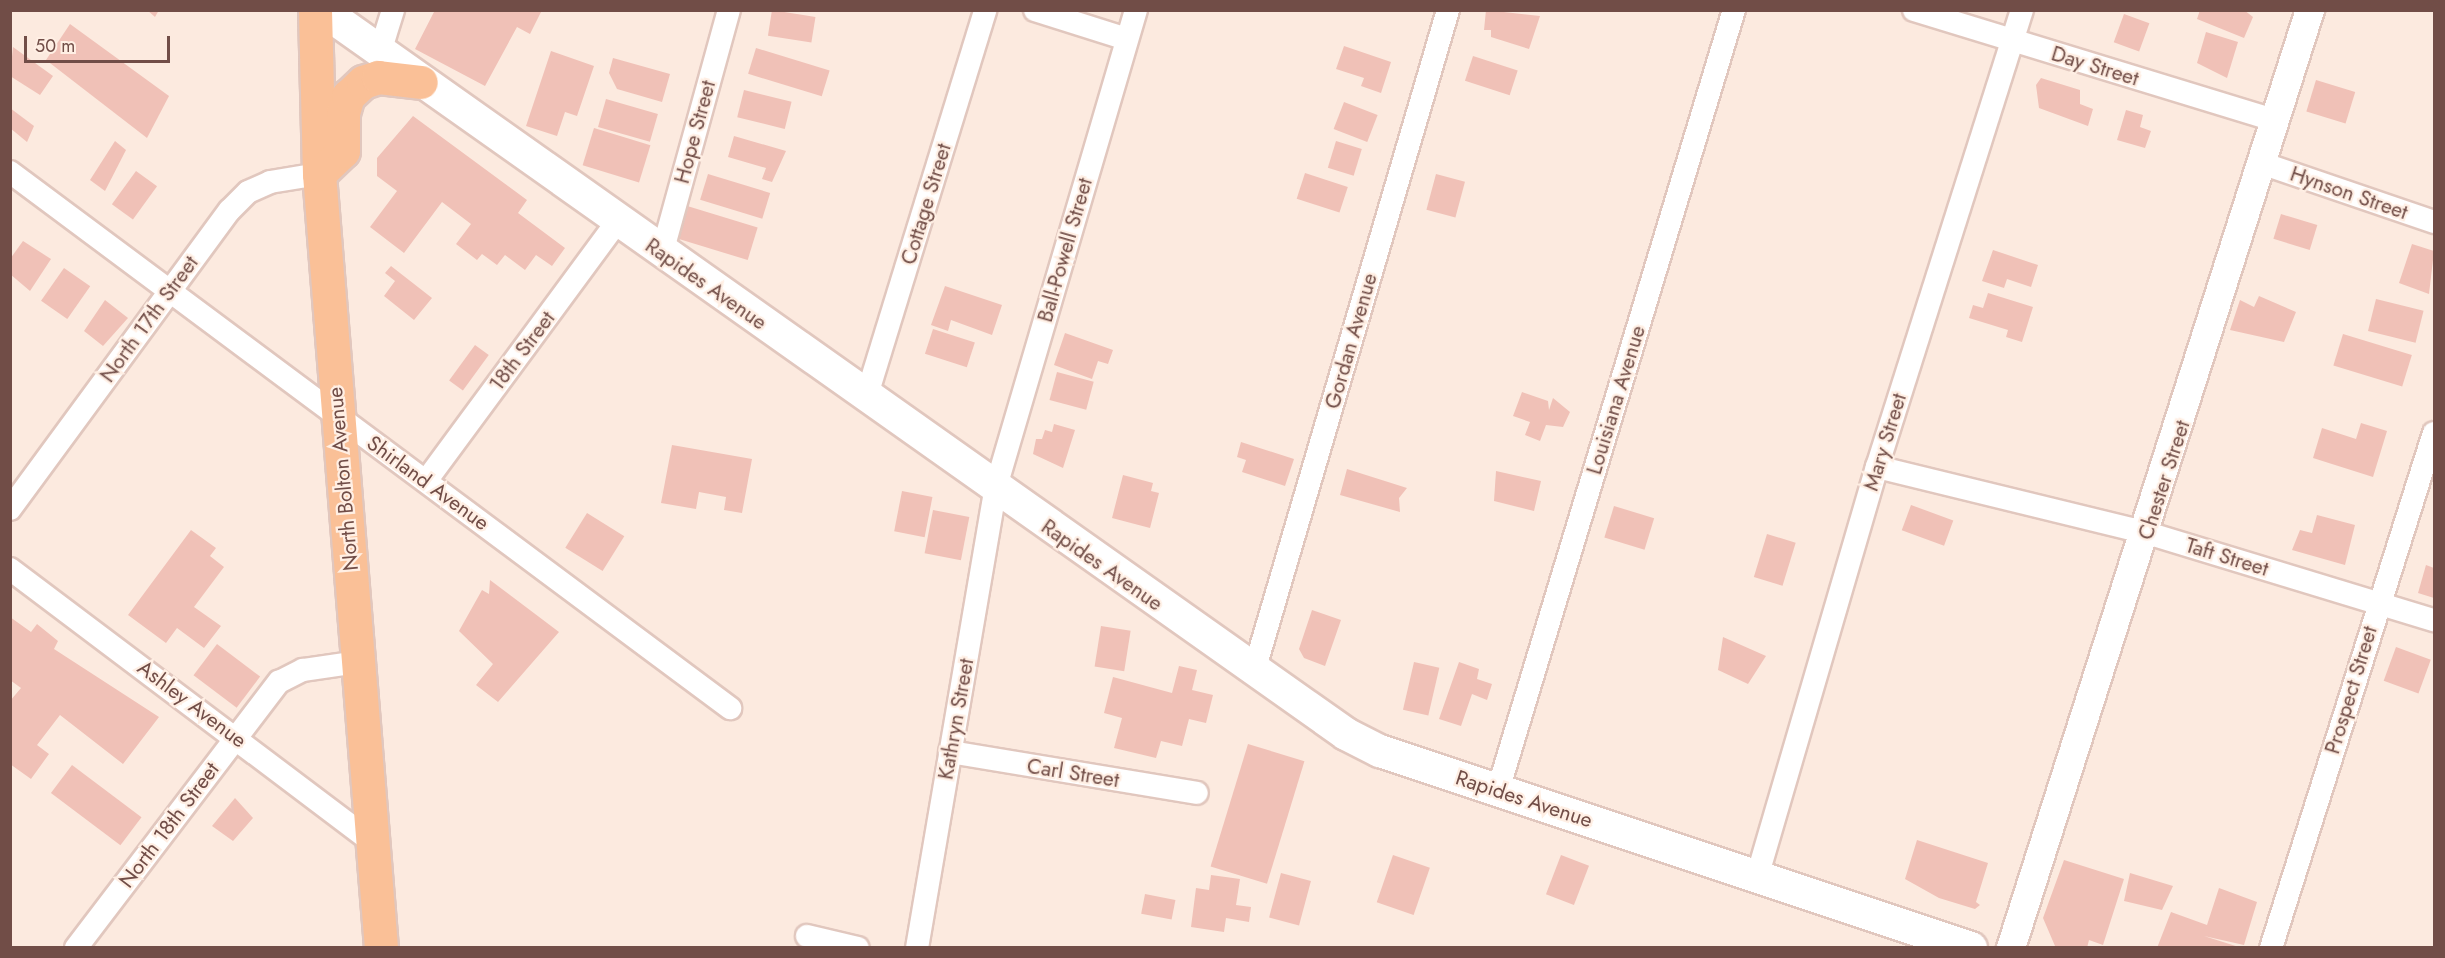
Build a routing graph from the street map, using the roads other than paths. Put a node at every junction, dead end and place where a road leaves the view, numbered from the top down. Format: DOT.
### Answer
graph roads {
  1 [pos="315,10"];
  2 [pos="322,10"];
  3 [pos="393,10"];
  4 [pos="729,10"];
  5 [pos="986,10"];
  6 [pos="1035,10"];
  7 [pos="1136,10"];
  8 [pos="1448,10"];
  9 [pos="1734,10"];
  10 [pos="1914,10"];
  11 [pos="2022,10"];
  12 [pos="2310,10"];
  13 [pos="1127,39"];
  14 [pos="2013,41"];
  15 [pos="380,52"];
  16 [pos="422,82"];
  17 [pos="2276,120"];
  18 [pos="2264,164"];
  19 [pos="10,172"];
  20 [pos="319,174"];
  21 [pos="618,221"];
  22 [pos="2434,222"];
  23 [pos="662,253"];
  24 [pos="170,291"];
  25 [pos="866,398"];
  26 [pos="338,417"];
  27 [pos="2434,434"];
  28 [pos="1877,467"];
  29 [pos="426,481"];
  30 [pos="995,490"];
  31 [pos="10,509"];
  32 [pos="2147,533"];
  33 [pos="10,569"];
  34 [pos="2378,604"];
  35 [pos="2434,620"];
  36 [pos="358,662"];
  37 [pos="1254,671"];
  38 [pos="730,708"];
  39 [pos="236,737"];
  40 [pos="950,752"];
  41 [pos="1498,790"];
  42 [pos="1197,793"];
  43 [pos="372,842"];
  44 [pos="1757,877"];
  45 [pos="807,936"];
  46 [pos="76,948"];
  47 [pos="381,948"];
  48 [pos="858,948"];
  49 [pos="917,948"];
  50 [pos="1971,948"];
  51 [pos="2011,948"];
  52 [pos="2271,948"];
  1 -- 20 [label="main road, North Bolton Avenue"];
  2 -- 15 [label="main road, Rapides Avenue"];
  3 -- 15 [label="street"];
  4 -- 23 [label="street, Hope Street"];
  5 -- 25 [label="street, Cottage Street"];
  6 -- 13 [label="street"];
  7 -- 13 [label="street, Ball-Powell Street"];
  8 -- 37 [label="street, Gordan Avenue"];
  9 -- 41 [label="street, Louisiana Avenue"];
  10 -- 14 [label="street, Day Street"];
  11 -- 14 [label="street, Mary Street"];
  12 -- 17 [label="street, Chester Street"];
  13 -- 30 [label="street, Ball-Powell Street"];
  14 -- 17 [label="street, Day Street"];
  14 -- 28 [label="street, Mary Street"];
  15 -- 16 [label="main road, Rapides Avenue"];
  16 -- 20 [label="main road"];
  16 -- 21 [label="main road, Rapides Avenue"];
  17 -- 18 [label="street, Chester Street"];
  18 -- 22 [label="street, Hynson Street"];
  18 -- 32 [label="street, Chester Street"];
  19 -- 24 [label="street, Shirland Avenue"];
  20 -- 24 [label="street, North 17th Street"];
  20 -- 26 [label="main road, North Bolton Avenue"];
  21 -- 23 [label="main road, Rapides Avenue"];
  21 -- 29 [label="street, 18th Street"];
  23 -- 25 [label="main road, Rapides Avenue"];
  24 -- 26 [label="street, Shirland Avenue"];
  24 -- 31 [label="street, North 17th Street"];
  25 -- 30 [label="main road, Rapides Avenue"];
  26 -- 29 [label="street, Shirland Avenue"];
  26 -- 36 [label="main road, North Bolton Avenue"];
  27 -- 34 [label="street, Prospect Street"];
  28 -- 32 [label="street, Taft Street"];
  28 -- 44 [label="street, Mary Street"];
  29 -- 38 [label="street, Shirland Avenue"];
  30 -- 37 [label="main road, Rapides Avenue"];
  30 -- 40 [label="street, Kathryn Street"];
  32 -- 34 [label="street, Taft Street"];
  32 -- 51 [label="street, Chester Street"];
  33 -- 39 [label="street, Ashley Avenue"];
  34 -- 35 [label="street, Taft Street"];
  34 -- 52 [label="street, Prospect Street"];
  36 -- 39 [label="street, North 18th Street"];
  36 -- 43 [label="main road, North Bolton Avenue"];
  37 -- 41 [label="main road, Rapides Avenue"];
  39 -- 43 [label="street, Ashley Avenue"];
  39 -- 46 [label="street, North 18th Street"];
  40 -- 42 [label="street, Carl Street"];
  40 -- 49 [label="street, Kathryn Street"];
  41 -- 44 [label="main road, Rapides Avenue"];
  43 -- 47 [label="main road, North Bolton Avenue"];
  44 -- 50 [label="main road, Rapides Avenue"];
  45 -- 48 [label="street"];
}
